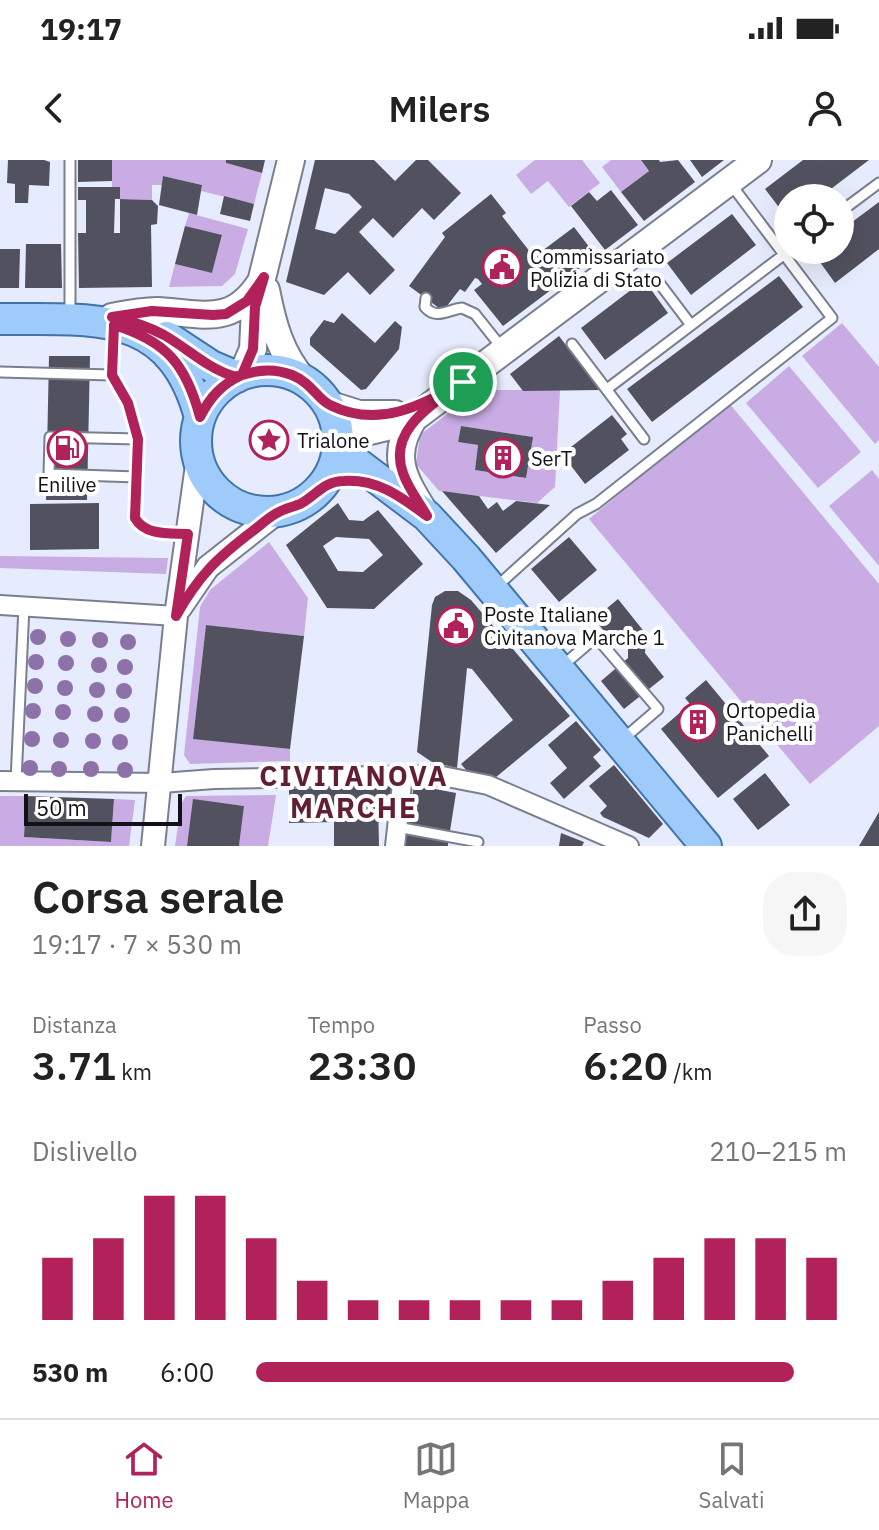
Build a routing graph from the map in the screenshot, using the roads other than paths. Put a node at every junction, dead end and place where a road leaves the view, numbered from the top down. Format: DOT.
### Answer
graph roads {
  1 [pos="70,160"];
  2 [pos="291,160"];
  3 [pos="758,160"];
  4 [pos="729,182"];
  5 [pos="879,183"];
  6 [pos="854,202"];
  7 [pos="774,236"];
  8 [pos="774,262"];
  9 [pos="795,264"];
  10 [pos="264,277"];
  11 [pos="657,280"];
  12 [pos="426,298"];
  13 [pos="0,319"];
  14 [pos="95,320"];
  15 [pos="691,325"];
  16 [pos="572,344"];
  17 [pos="504,351"];
  18 [pos="0,372"];
  19 [pos="112,375"];
  20 [pos="240,376"];
  21 [pos="304,381"];
  22 [pos="463,382"];
  23 [pos="607,389"];
  24 [pos="327,404"];
  25 [pos="200,417"];
  26 [pos="414,418"];
  27 [pos="138,439"];
  28 [pos="644,439"];
  29 [pos="337,445"];
  30 [pos="198,458"];
  31 [pos="137,477"];
  32 [pos="320,488"];
  33 [pos="390,489"];
  34 [pos="279,511"];
  35 [pos="427,516"];
  36 [pos="188,534"];
  37 [pos="493,590"];
  38 [pos="0,605"];
  39 [pos="24,606"];
  40 [pos="176,616"];
  41 [pos="559,669"];
  42 [pos="620,743"];
  43 [pos="403,775"];
  44 [pos="8,781"];
  45 [pos="161,783"];
  46 [pos="396,837"];
  47 [pos="478,842"];
  48 [pos="153,846"];
  49 [pos="629,846"];
  50 [pos="706,846"];
  1 -- 14 [label="lane"];
  2 -- 10 [label="main road"];
  3 -- 4 [label="main road"];
  4 -- 7 [label="lane"];
  4 -- 17 [label="main road"];
  5 -- 6 [label="lane"];
  8 -- 15 [label="lane"];
  9 -- 37 [label="lane"];
  10 -- 14 [label="main road"];
  10 -- 20 [label="main road"];
  10 -- 21 [label="main road"];
  11 -- 15 [label="lane"];
  12 -- 17 [label="lane"];
  13 -- 14 [label="main road"];
  14 -- 19 [label="lane"];
  14 -- 20 [label="main road"];
  14 -- 25 [label="main road"];
  15 -- 23 [label="lane"];
  16 -- 23 [label="lane"];
  17 -- 22 [label="main road"];
  18 -- 19 [label="lane"];
  19 -- 27 [label="lane"];
  20 -- 21 [label="main road"];
  20 -- 25 [label="main road"];
  21 -- 24 [label="main road"];
  22 -- 24 [label="main road"];
  22 -- 26 [label="main road"];
  23 -- 28 [label="lane"];
  24 -- 29 [label="main road"];
  25 -- 30 [label="main road"];
  26 -- 29 [label="main road"];
  26 -- 35 [label="main road"];
  27 -- 31 [label="lane"];
  27 -- 31 [label="lane"];
  29 -- 32 [label="main road"];
  29 -- 33 [label="main road"];
  30 -- 34 [label="main road"];
  30 -- 36 [label="street"];
  31 -- 36 [label="lane"];
  32 -- 33 [label="main road"];
  32 -- 34 [label="main road"];
  33 -- 35 [label="main road"];
  34 -- 40 [label="street"];
  35 -- 37 [label="main road"];
  36 -- 40 [label="street"];
  37 -- 41 [label="main road"];
  38 -- 39 [label="street"];
  39 -- 40 [label="street"];
  39 -- 44 [label="lane"];
  40 -- 45 [label="street"];
  41 -- 42 [label="main road"];
  41 -- 42 [label="lane"];
  42 -- 50 [label="main road"];
  43 -- 45 [label="street"];
  43 -- 46 [label="street"];
  43 -- 49 [label="street"];
  44 -- 45 [label="street"];
  45 -- 48 [label="street"];
  46 -- 47 [label="lane"];
}
